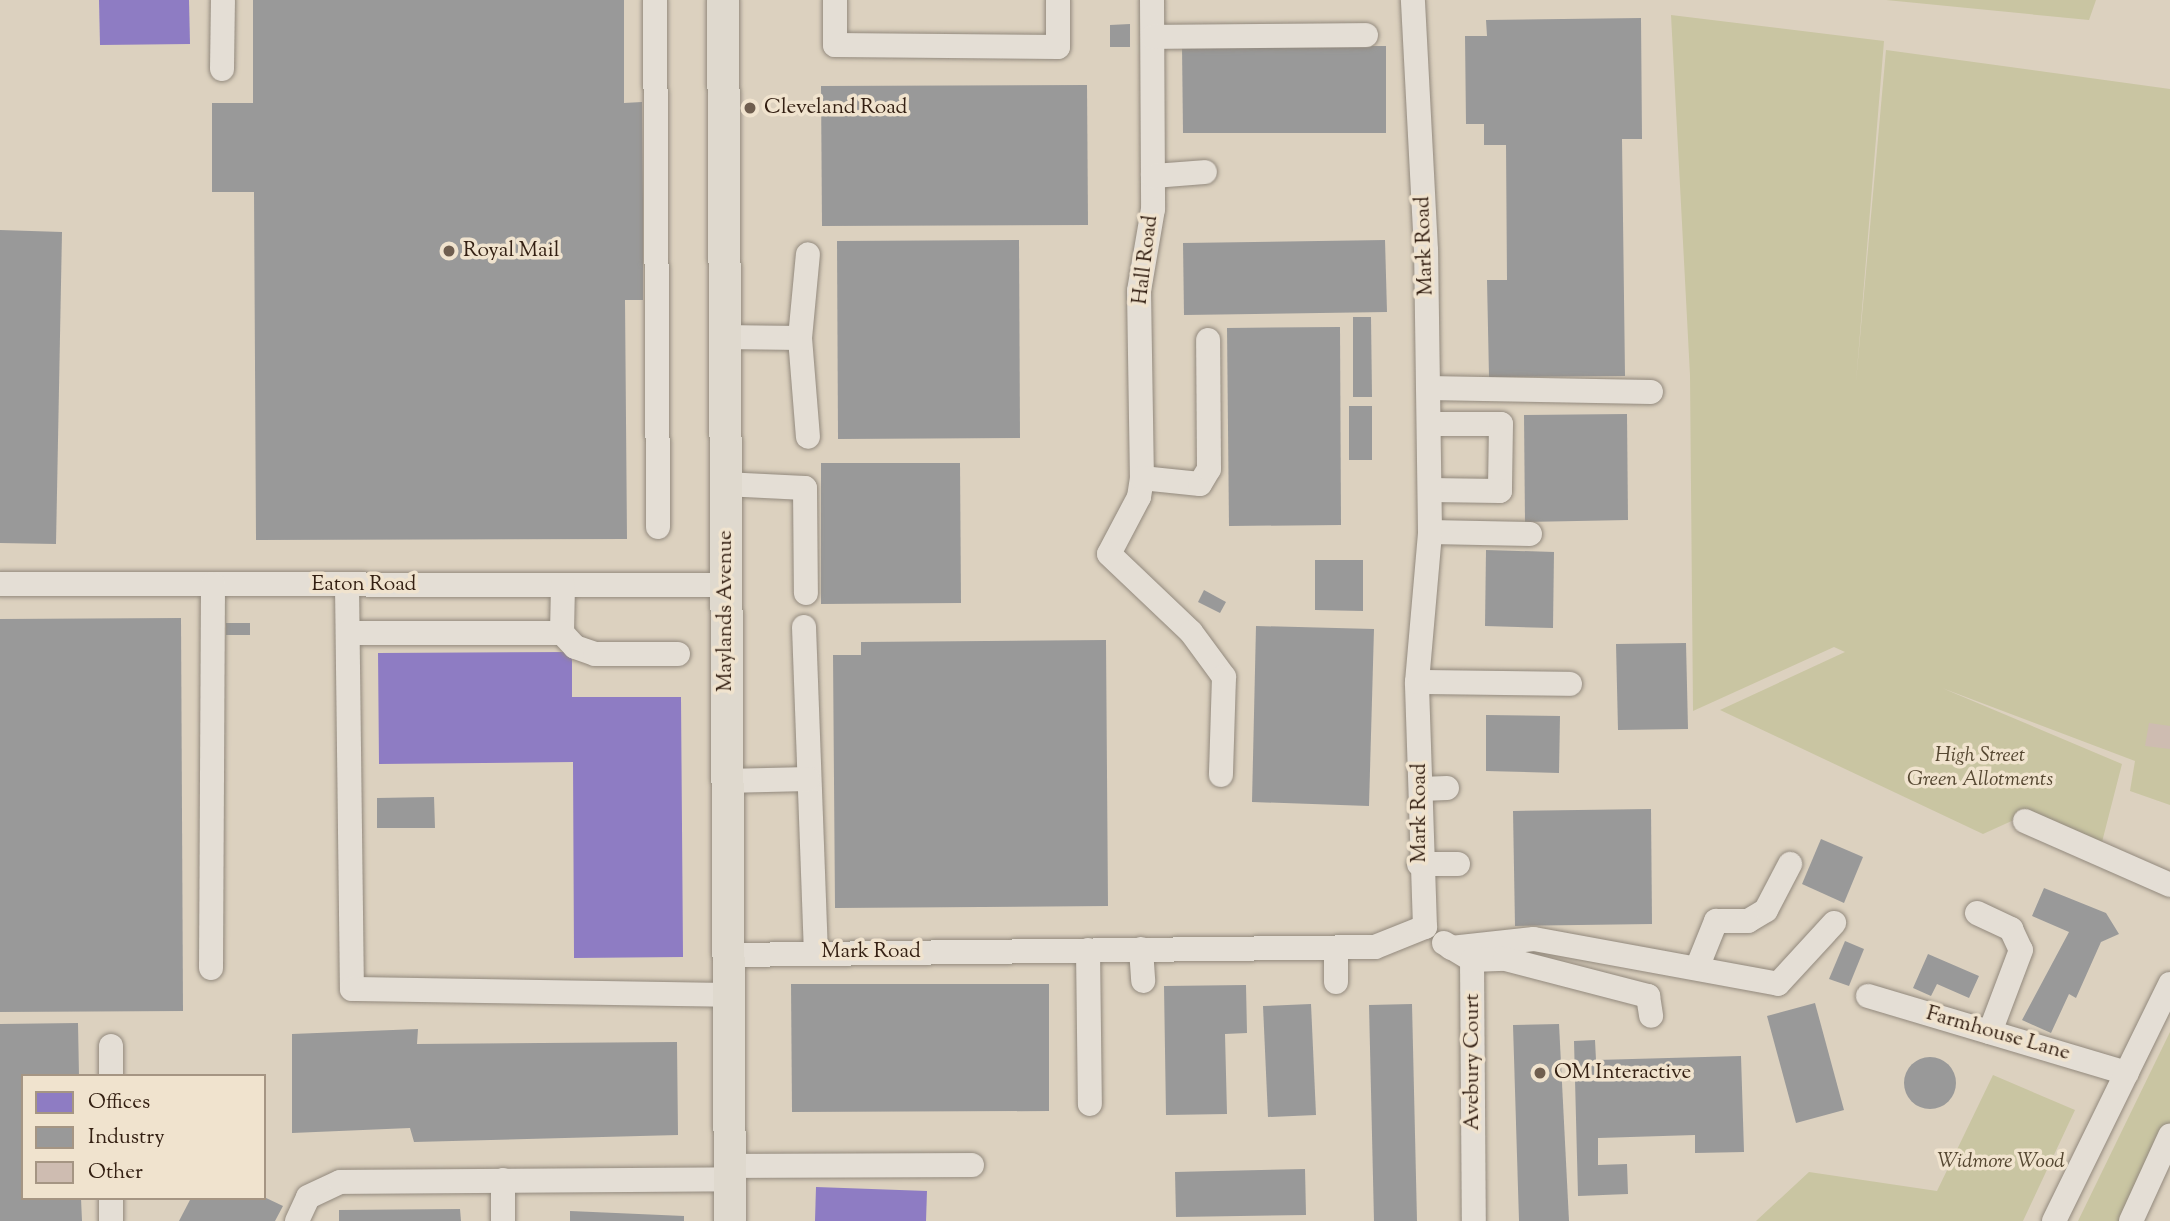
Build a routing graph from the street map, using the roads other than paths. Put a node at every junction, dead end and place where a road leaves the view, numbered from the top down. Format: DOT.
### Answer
graph roads {
  1 [pos="223,0"];
  2 [pos="655,0"];
  3 [pos="723,0"];
  4 [pos="835,0"];
  5 [pos="1058,0"];
  6 [pos="1152,0"];
  7 [pos="1413,0"];
  8 [pos="1366,35"];
  9 [pos="1153,37"];
  10 [pos="222,69"];
  11 [pos="1205,172"];
  12 [pos="1153,176"];
  13 [pos="808,254"];
  14 [pos="723,337"];
  15 [pos="800,338"];
  16 [pos="1208,340"];
  17 [pos="1428,388"];
  18 [pos="1651,392"];
  19 [pos="1429,424"];
  20 [pos="808,437"];
  21 [pos="1142,478"];
  22 [pos="724,484"];
  23 [pos="1430,490"];
  24 [pos="658,527"];
  25 [pos="1430,533"];
  26 [pos="1531,534"];
  27 [pos="0,584"];
  28 [pos="212,584"];
  29 [pos="347,585"];
  30 [pos="563,585"];
  31 [pos="728,585"];
  32 [pos="806,593"];
  33 [pos="804,626"];
  34 [pos="348,633"];
  35 [pos="562,633"];
  36 [pos="678,654"];
  37 [pos="1417,682"];
  38 [pos="1570,684"];
  39 [pos="1221,775"];
  40 [pos="808,779"];
  41 [pos="726,781"];
  42 [pos="1447,788"];
  43 [pos="1421,789"];
  44 [pos="2025,821"];
  45 [pos="1419,864"];
  46 [pos="1458,864"];
  47 [pos="1790,864"];
  48 [pos="2170,885"];
  49 [pos="1977,913"];
  50 [pos="1833,923"];
  51 [pos="1425,927"];
  52 [pos="1336,948"];
  53 [pos="1088,950"];
  54 [pos="1141,950"];
  55 [pos="816,952"];
  56 [pos="1461,954"];
  57 [pos="730,955"];
  58 [pos="211,968"];
  59 [pos="1698,968"];
  60 [pos="1143,981"];
  61 [pos="1336,982"];
  62 [pos="2170,984"];
  63 [pos="730,995"];
  64 [pos="1868,996"];
  65 [pos="1651,1016"];
  66 [pos="1990,1032"];
  67 [pos="111,1046"];
  68 [pos="2127,1073"];
  69 [pos="111,1074"];
  70 [pos="1090,1104"];
  71 [pos="2170,1136"];
  72 [pos="972,1165"];
  73 [pos="729,1173"];
  74 [pos="503,1180"];
  75 [pos="111,1200"];
  76 [pos="111,1221"];
  77 [pos="297,1221"];
  78 [pos="503,1221"];
  79 [pos="730,1221"];
  80 [pos="1474,1221"];
  81 [pos="2054,1221"];
  82 [pos="2131,1221"];
  1 -- 10 [label="street"];
  2 -- 24 [label="street"];
  3 -- 14 [label="main road, Maylands Avenue"];
  4 -- 5 [label="street"];
  6 -- 9 [label="street, Hall Road"];
  7 -- 17 [label="street, Mark Road"];
  8 -- 9 [label="street"];
  9 -- 12 [label="street, Hall Road"];
  11 -- 12 [label="street"];
  12 -- 21 [label="street, Hall Road"];
  13 -- 15 [label="street"];
  14 -- 15 [label="street"];
  14 -- 22 [label="main road, Maylands Avenue"];
  15 -- 20 [label="street"];
  16 -- 21 [label="street"];
  17 -- 18 [label="street"];
  17 -- 19 [label="street, Mark Road"];
  19 -- 23 [label="street, Mark Road"];
  19 -- 23 [label="street"];
  21 -- 39 [label="street, Hall Road"];
  22 -- 31 [label="main road, Maylands Avenue"];
  22 -- 32 [label="street"];
  23 -- 25 [label="street, Mark Road"];
  25 -- 26 [label="street"];
  25 -- 37 [label="street, Mark Road"];
  27 -- 28 [label="street, Eaton Road"];
  28 -- 29 [label="street, Eaton Road"];
  28 -- 58 [label="street"];
  29 -- 30 [label="street, Eaton Road"];
  29 -- 34 [label="street"];
  30 -- 31 [label="street, Eaton Road"];
  30 -- 35 [label="street"];
  31 -- 41 [label="main road, Maylands Avenue"];
  33 -- 40 [label="street"];
  34 -- 35 [label="street"];
  34 -- 63 [label="street"];
  35 -- 36 [label="street"];
  37 -- 38 [label="street"];
  37 -- 43 [label="street, Mark Road"];
  40 -- 41 [label="street"];
  40 -- 55 [label="street"];
  41 -- 57 [label="main road, Maylands Avenue"];
  42 -- 43 [label="street"];
  43 -- 45 [label="street, Mark Road"];
  44 -- 48 [label="street"];
  45 -- 46 [label="street"];
  45 -- 51 [label="street, Mark Road"];
  47 -- 59 [label="street"];
  49 -- 66 [label="street"];
  50 -- 59 [label="street"];
  51 -- 52 [label="street, Mark Road"];
  51 -- 56 [label="street"];
  52 -- 54 [label="street, Mark Road"];
  52 -- 61 [label="street"];
  53 -- 54 [label="street, Mark Road"];
  53 -- 55 [label="street, Mark Road"];
  53 -- 70 [label="street"];
  54 -- 60 [label="street"];
  55 -- 57 [label="street, Mark Road"];
  56 -- 59 [label="street"];
  56 -- 65 [label="street"];
  56 -- 80 [label="street, Avebury Court"];
  57 -- 63 [label="main road, Maylands Avenue"];
  62 -- 68 [label="street"];
  63 -- 73 [label="main road, Maylands Avenue"];
  64 -- 66 [label="street, Farmhouse Lane"];
  66 -- 68 [label="street, Farmhouse Lane"];
  67 -- 69 [label="street"];
  68 -- 81 [label="street"];
  71 -- 82 [label="street"];
  72 -- 73 [label="street"];
  73 -- 74 [label="street"];
  73 -- 79 [label="main road, Maylands Avenue"];
  74 -- 77 [label="street"];
  74 -- 78 [label="street"];
  75 -- 76 [label="street"];
}
